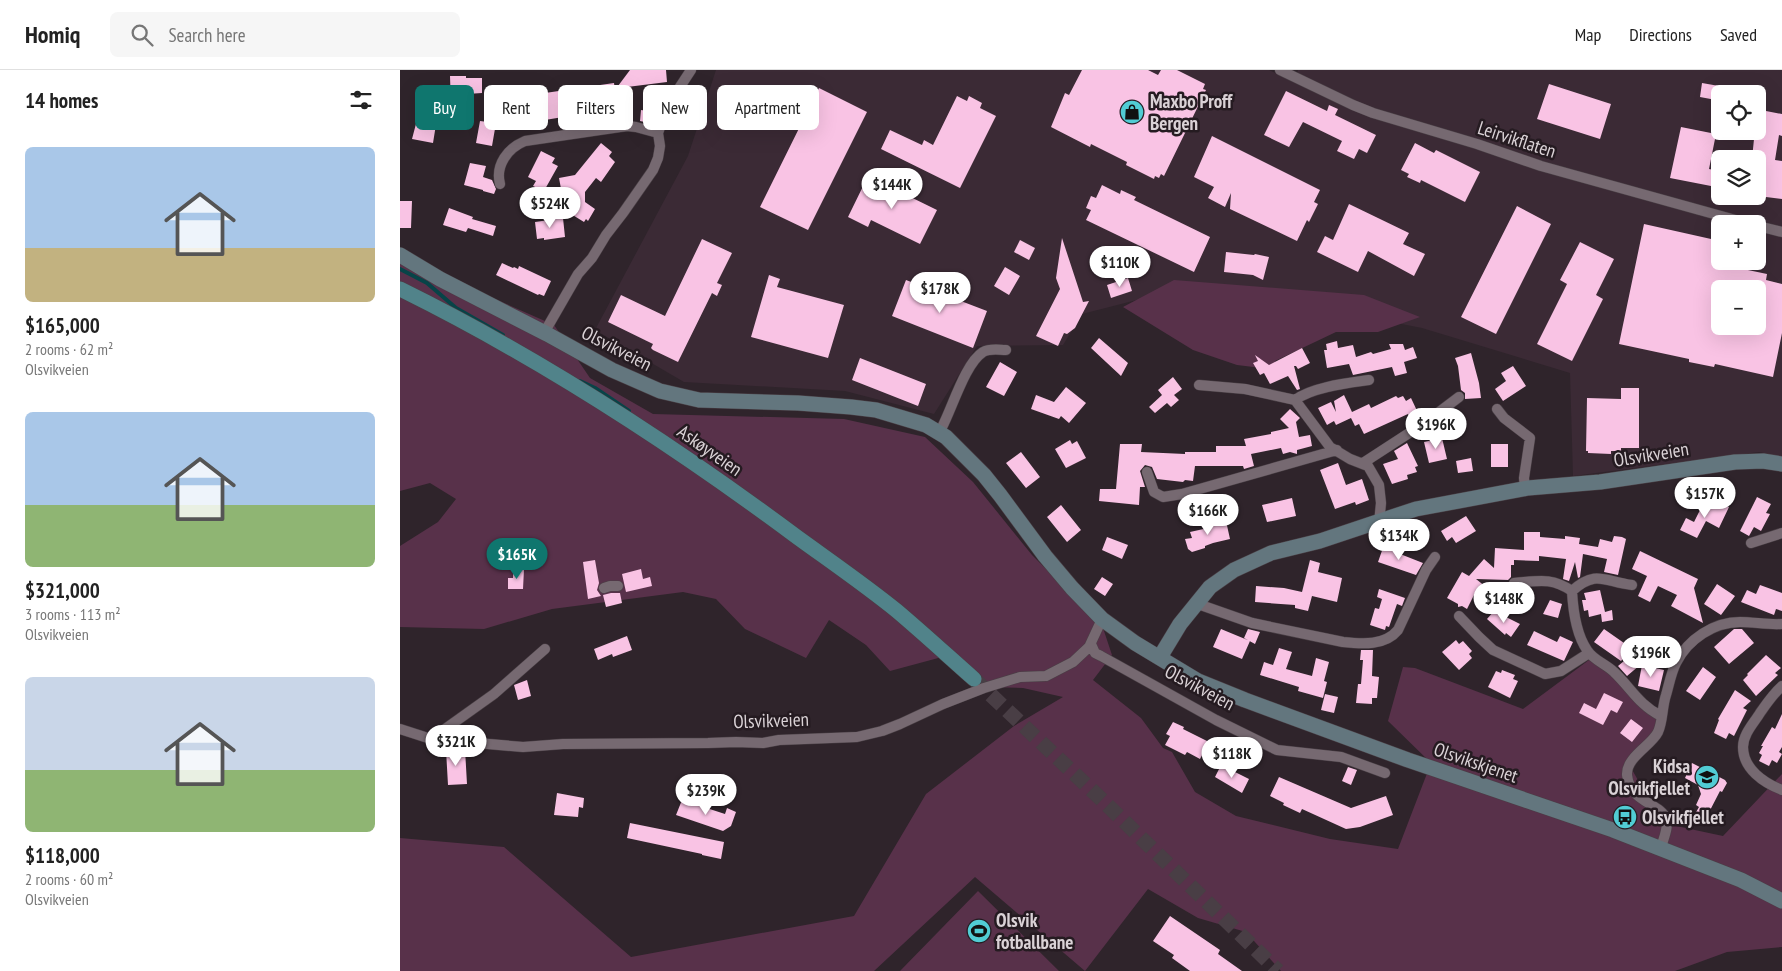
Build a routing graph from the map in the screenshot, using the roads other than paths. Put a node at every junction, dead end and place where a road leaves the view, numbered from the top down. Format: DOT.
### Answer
graph roads {
  1 [pos="691,70"];
  2 [pos="1280,70"];
  3 [pos="658,133"];
  4 [pos="500,184"];
  5 [pos="1718,215"];
  6 [pos="1766,228"];
  7 [pos="1782,232"];
  8 [pos="400,256"];
  9 [pos="400,289"];
  10 [pos="544,333"];
  11 [pos="1006,350"];
  12 [pos="1369,380"];
  13 [pos="1199,385"];
  14 [pos="1459,397"];
  15 [pos="1296,400"];
  16 [pos="1496,409"];
  17 [pos="939,433"];
  18 [pos="1337,450"];
  19 [pos="1363,463"];
  20 [pos="1782,464"];
  21 [pos="1147,472"];
  22 [pos="1525,489"];
  23 [pos="1379,522"];
  24 [pos="1782,533"];
  25 [pos="1751,543"];
  26 [pos="1436,557"];
  27 [pos="1514,583"];
  28 [pos="1632,585"];
  29 [pos="618,586"];
  30 [pos="604,588"];
  31 [pos="1572,591"];
  32 [pos="1196,603"];
  33 [pos="1459,616"];
  34 [pos="1102,619"];
  35 [pos="1782,624"];
  36 [pos="1091,644"];
  37 [pos="545,649"];
  38 [pos="1589,653"];
  39 [pos="1160,657"];
  40 [pos="974,679"];
  41 [pos="1782,686"];
  42 [pos="1661,716"];
  43 [pos="400,729"];
  44 [pos="431,739"];
  45 [pos="1385,773"];
  46 [pos="1782,790"];
  47 [pos="1661,848"];
  48 [pos="1782,901"];
  1 -- 3 [label="street"];
  2 -- 5 [label="street, Leirvikflaten"];
  3 -- 4 [label="street"];
  3 -- 10 [label="street"];
  6 -- 7 [label="street"];
  8 -- 10 [label="main road, Olsvikveien"];
  9 -- 40 [label="main road, Askøyveien"];
  10 -- 17 [label="main road, Olsvikveien"];
  11 -- 17 [label="street"];
  12 -- 15 [label="street"];
  13 -- 15 [label="street"];
  14 -- 19 [label="street"];
  15 -- 18 [label="street"];
  16 -- 22 [label="street"];
  17 -- 34 [label="main road, Olsvikveien"];
  18 -- 19 [label="street"];
  18 -- 21 [label="street"];
  19 -- 23 [label="street"];
  20 -- 22 [label="main road, Olsvikveien"];
  22 -- 23 [label="main road, Olsvikveien"];
  23 -- 32 [label="main road, Olsvikveien"];
  24 -- 25 [label="street"];
  26 -- 32 [label="street"];
  27 -- 31 [label="street"];
  28 -- 31 [label="street"];
  29 -- 30 [label="street"];
  31 -- 38 [label="street"];
  32 -- 39 [label="main road, Olsvikveien"];
  33 -- 38 [label="street"];
  34 -- 36 [label="street, Olsvikveien"];
  34 -- 39 [label="main road, Olsvikveien"];
  35 -- 42 [label="street"];
  36 -- 44 [label="street, Olsvikveien"];
  36 -- 45 [label="street, Olsvikveien"];
  37 -- 44 [label="street"];
  38 -- 42 [label="street"];
  39 -- 47 [label="main road, Olsvikskjenet"];
  41 -- 46 [label="street"];
  42 -- 47 [label="street"];
  43 -- 44 [label="street, Olsvikveien"];
  47 -- 48 [label="main road, Olsvikskjenet"];
}
